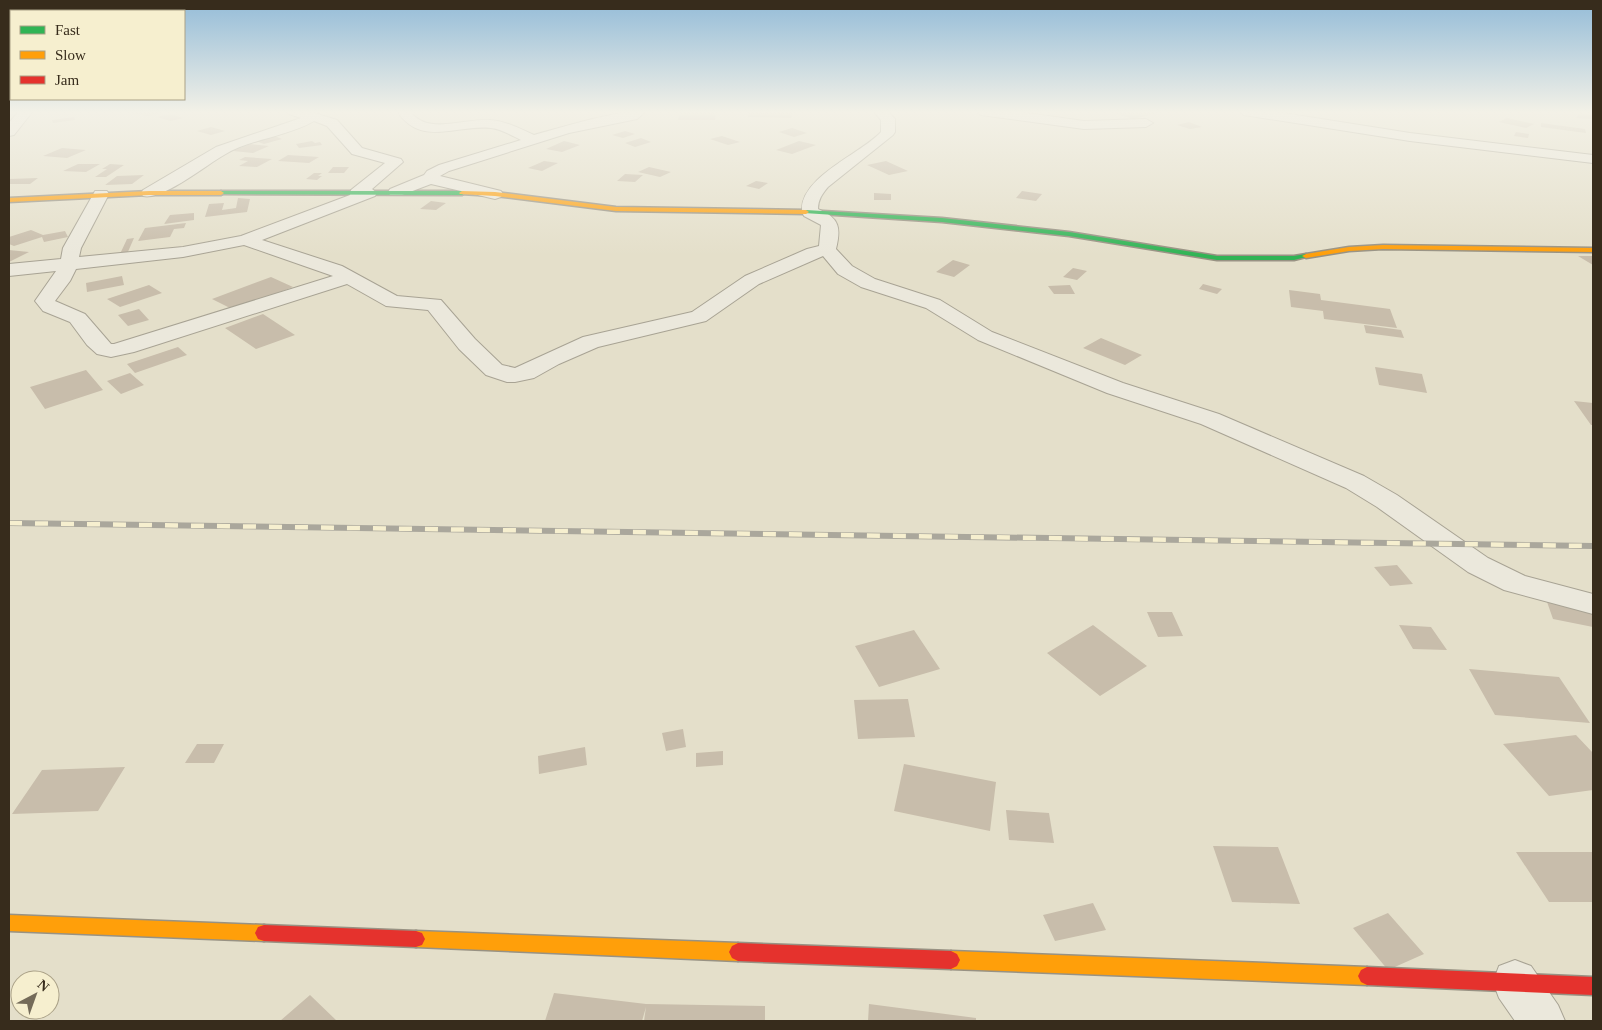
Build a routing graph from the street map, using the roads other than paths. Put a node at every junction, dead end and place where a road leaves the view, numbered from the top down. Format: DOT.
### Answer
graph roads {
  1 [pos="206,159"];
  2 [pos="386,159"];
  3 [pos="474,159"];
  4 [pos="855,159"];
  5 [pos="432,177"];
  6 [pos="396,192"];
  7 [pos="148,193"];
  8 [pos="363,193"];
  9 [pos="101,194"];
  10 [pos="495,194"];
  11 [pos="9,200"];
  12 [pos="810,212"];
  13 [pos="245,240"];
  14 [pos="827,250"];
  15 [pos="1593,250"];
  16 [pos="69,263"];
  17 [pos="9,270"];
  18 [pos="350,277"];
  19 [pos="1593,604"];
  20 [pos="9,923"];
  21 [pos="1515,982"];
  22 [pos="1593,986"];
  23 [pos="1542,1021"];
  1 -- 7 [label="street"];
  2 -- 8 [label="street"];
  3 -- 5 [label="street"];
  4 -- 12 [label="street"];
  5 -- 6 [label="street"];
  5 -- 10 [label="street"];
  6 -- 8 [label="street"];
  6 -- 10 [label="street"];
  7 -- 8 [label="street"];
  7 -- 9 [label="street"];
  8 -- 13 [label="street"];
  9 -- 11 [label="street"];
  9 -- 16 [label="street"];
  10 -- 12 [label="street"];
  12 -- 14 [label="street"];
  12 -- 15 [label="street"];
  13 -- 16 [label="street"];
  13 -- 18 [label="street"];
  14 -- 18 [label="street"];
  14 -- 19 [label="street"];
  16 -- 17 [label="street"];
  16 -- 18 [label="street"];
  20 -- 21 [label="street"];
  21 -- 22 [label="street"];
  21 -- 23 [label="street"];
}
